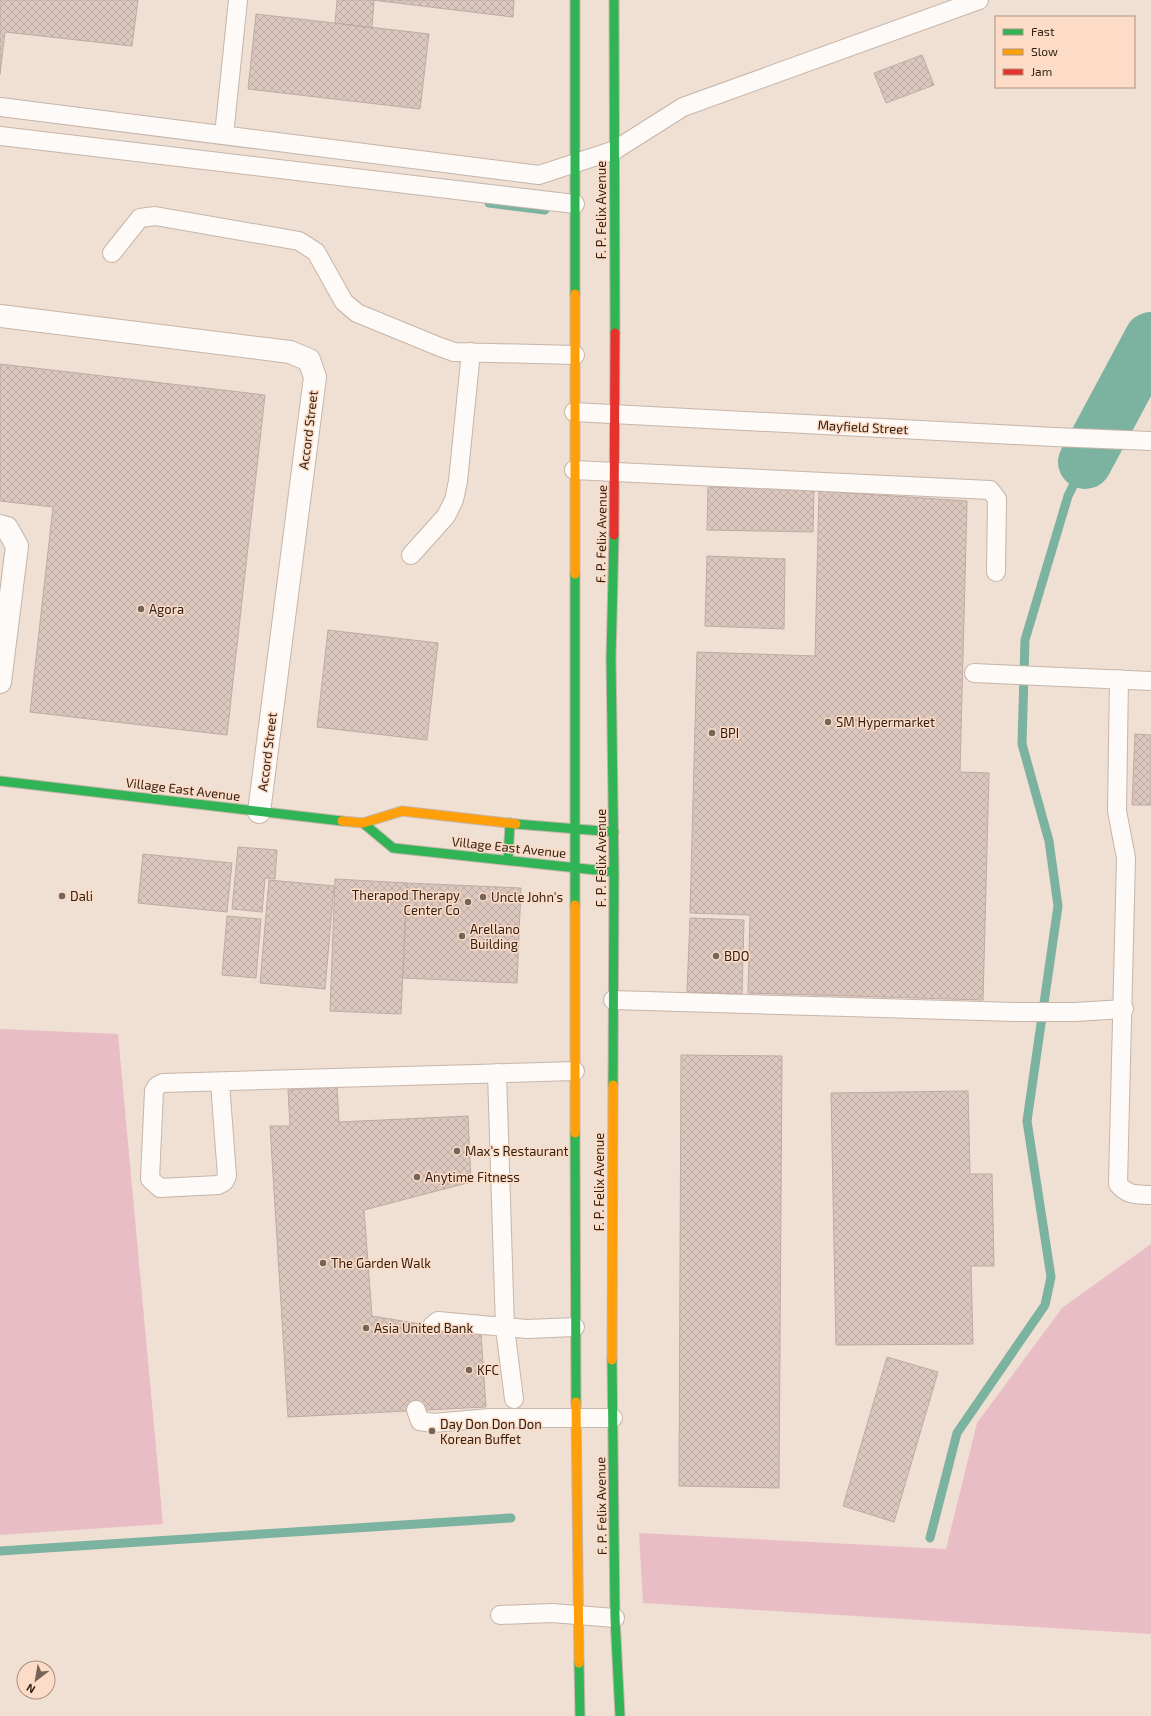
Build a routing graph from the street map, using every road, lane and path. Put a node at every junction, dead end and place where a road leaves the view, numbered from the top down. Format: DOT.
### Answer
graph roads {
  1 [pos="238,0"];
  2 [pos="574,0"];
  3 [pos="614,0"];
  4 [pos="979,0"];
  5 [pos="0,107"];
  6 [pos="224,135"];
  7 [pos="0,136"];
  8 [pos="614,150"];
  9 [pos="575,164"];
  10 [pos="575,204"];
  11 [pos="112,253"];
  12 [pos="0,316"];
  13 [pos="471,352"];
  14 [pos="575,355"];
  15 [pos="574,412"];
  16 [pos="614,414"];
  17 [pos="1151,441"];
  18 [pos="574,470"];
  19 [pos="615,472"];
  20 [pos="0,526"];
  21 [pos="411,555"];
  22 [pos="996,572"];
  23 [pos="974,673"];
  24 [pos="1119,679"];
  25 [pos="1151,681"];
  26 [pos="0,682"];
  27 [pos="0,781"];
  28 [pos="259,812"];
  29 [pos="363,823"];
  30 [pos="510,823"];
  31 [pos="575,830"];
  32 [pos="614,832"];
  33 [pos="508,860"];
  34 [pos="576,867"];
  35 [pos="614,872"];
  36 [pos="613,1000"];
  37 [pos="1124,1009"];
  38 [pos="576,1071"];
  39 [pos="497,1073"];
  40 [pos="220,1083"];
  41 [pos="1151,1195"];
  42 [pos="432,1326"];
  43 [pos="575,1327"];
  44 [pos="505,1328"];
  45 [pos="514,1399"];
  46 [pos="416,1410"];
  47 [pos="613,1418"];
  48 [pos="576,1419"];
  49 [pos="500,1615"];
  50 [pos="578,1616"];
  51 [pos="615,1618"];
  52 [pos="580,1716"];
  53 [pos="620,1716"];
  1 -- 6 [label="lane"];
  2 -- 9 [label="main road, F. P. Felix Avenue"];
  3 -- 8 [label="main road, F. P. Felix Avenue"];
  4 -- 8 [label="lane"];
  5 -- 6 [label="lane"];
  6 -- 9 [label="lane"];
  7 -- 10 [label="lane"];
  8 -- 9 [label="lane"];
  8 -- 16 [label="main road, F. P. Felix Avenue"];
  9 -- 10 [label="main road, F. P. Felix Avenue"];
  10 -- 14 [label="main road, F. P. Felix Avenue"];
  11 -- 13 [label="lane"];
  12 -- 28 [label="street, Accord Street"];
  13 -- 14 [label="lane"];
  13 -- 21 [label="lane"];
  14 -- 15 [label="main road, F. P. Felix Avenue"];
  15 -- 16 [label="lane, Mayfield Street"];
  15 -- 18 [label="main road, F. P. Felix Avenue"];
  16 -- 17 [label="lane, Mayfield Street"];
  16 -- 19 [label="main road, F. P. Felix Avenue"];
  18 -- 19 [label="lane"];
  18 -- 31 [label="main road, F. P. Felix Avenue"];
  19 -- 22 [label="lane"];
  19 -- 32 [label="main road, F. P. Felix Avenue"];
  20 -- 26 [label="street"];
  23 -- 24 [label="lane"];
  24 -- 25 [label="lane"];
  24 -- 37 [label="lane"];
  27 -- 28 [label="main road, Village East Avenue"];
  28 -- 29 [label="main road, Village East Avenue"];
  29 -- 30 [label="main road, Village East Avenue"];
  29 -- 33 [label="main road, Village East Avenue"];
  30 -- 31 [label="main road, Village East Avenue"];
  30 -- 33 [label="main road"];
  31 -- 32 [label="main road, Village East Avenue"];
  31 -- 34 [label="main road, F. P. Felix Avenue"];
  32 -- 35 [label="main road, F. P. Felix Avenue"];
  33 -- 34 [label="main road, Village East Avenue"];
  34 -- 35 [label="main road, Village East Avenue"];
  34 -- 38 [label="main road, F. P. Felix Avenue"];
  35 -- 36 [label="main road, F. P. Felix Avenue"];
  36 -- 37 [label="lane"];
  36 -- 47 [label="main road, F. P. Felix Avenue"];
  37 -- 41 [label="lane"];
  38 -- 39 [label="lane"];
  38 -- 43 [label="main road, F. P. Felix Avenue"];
  39 -- 40 [label="lane"];
  39 -- 44 [label="lane"];
  40 -- 40 [label="lane"];
  42 -- 44 [label="lane"];
  43 -- 44 [label="lane"];
  43 -- 48 [label="main road, F. P. Felix Avenue"];
  44 -- 45 [label="lane"];
  46 -- 48 [label="lane"];
  47 -- 48 [label="lane"];
  47 -- 51 [label="main road, F. P. Felix Avenue"];
  48 -- 50 [label="main road, F. P. Felix Avenue"];
  49 -- 50 [label="lane"];
  50 -- 51 [label="lane"];
  50 -- 52 [label="main road, F. P. Felix Avenue"];
  51 -- 53 [label="main road, F. P. Felix Avenue"];
}
